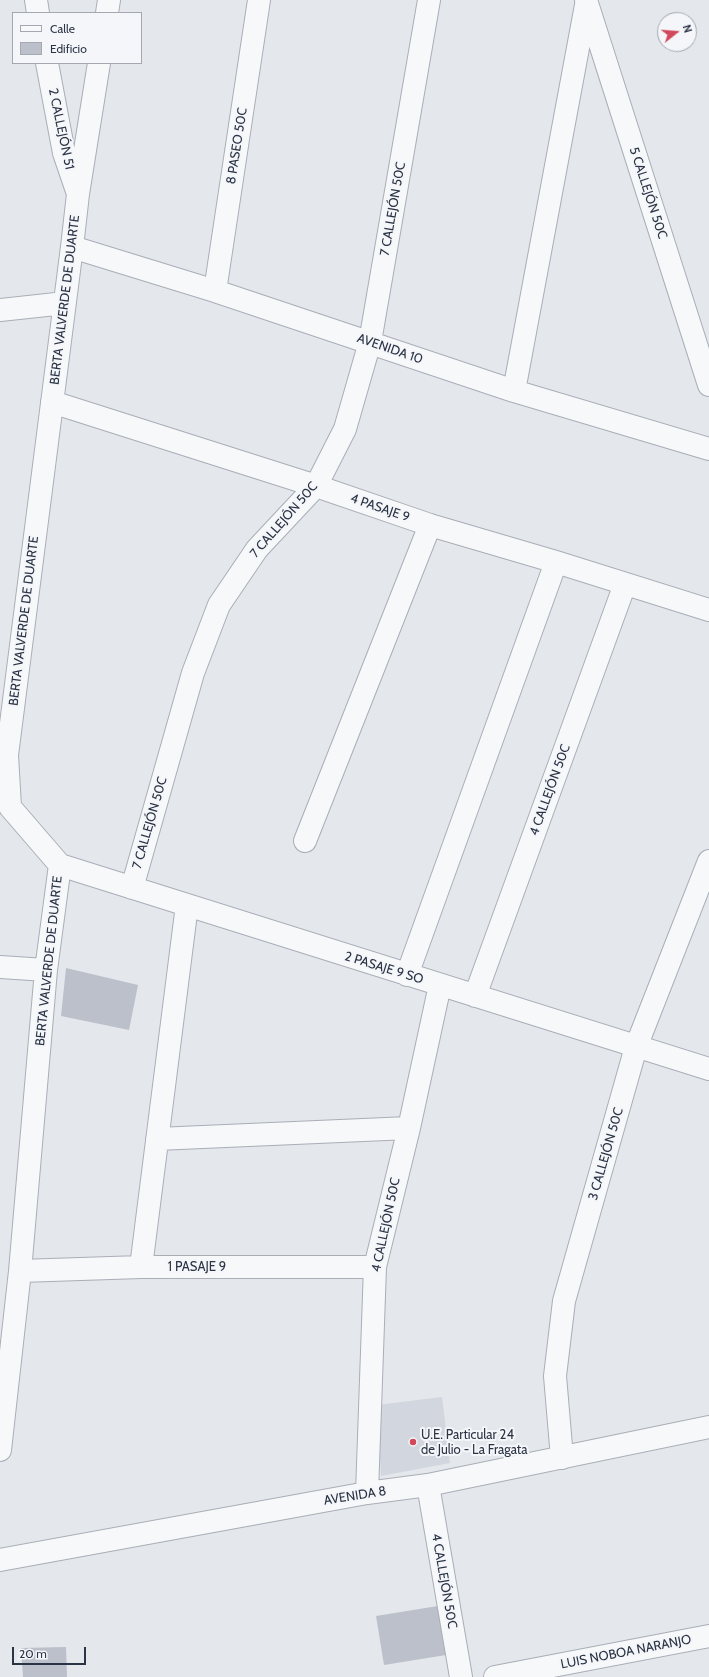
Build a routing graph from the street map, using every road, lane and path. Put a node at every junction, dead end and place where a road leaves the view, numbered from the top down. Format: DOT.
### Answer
graph roads {
  1 [pos="36,0"];
  2 [pos="109,0"];
  3 [pos="259,0"];
  4 [pos="429,0"];
  5 [pos="586,1"];
  6 [pos="38,12"];
  7 [pos="107,12"];
  8 [pos="47,64"];
  9 [pos="99,64"];
  10 [pos="78,194"];
  11 [pos="72,246"];
  12 [pos="215,291"];
  13 [pos="65,303"];
  14 [pos="0,310"];
  15 [pos="370,342"];
  16 [pos="709,385"];
  17 [pos="514,391"];
  18 [pos="52,402"];
  19 [pos="709,449"];
  20 [pos="316,486"];
  21 [pos="430,525"];
  22 [pos="556,562"];
  23 [pos="625,584"];
  24 [pos="709,610"];
  25 [pos="3,746"];
  26 [pos="5,807"];
  27 [pos="305,841"];
  28 [pos="709,861"];
  29 [pos="60,866"];
  30 [pos="132,888"];
  31 [pos="187,905"];
  32 [pos="0,967"];
  33 [pos="46,970"];
  34 [pos="407,975"];
  35 [pos="440,985"];
  36 [pos="475,996"];
  37 [pos="636,1047"];
  38 [pos="709,1070"];
  39 [pos="409,1128"];
  40 [pos="157,1139"];
  41 [pos="141,1267"];
  42 [pos="375,1267"];
  43 [pos="20,1270"];
  44 [pos="709,1427"];
  45 [pos="0,1450"];
  46 [pos="562,1458"];
  47 [pos="428,1485"];
  48 [pos="367,1493"];
  49 [pos="0,1560"];
  50 [pos="709,1636"];
  51 [pos="461,1677"];
  52 [pos="495,1677"];
  1 -- 6 [label="street"];
  2 -- 7 [label="street"];
  3 -- 12 [label="street, 8 PASEO 50C"];
  4 -- 15 [label="street, 7 CALLEJÓN 50C"];
  5 -- 16 [label="street, 5 CALLEJÓN 50C"];
  5 -- 17 [label="street"];
  8 -- 10 [label="street, 2 CALLEJÓN 51"];
  9 -- 10 [label="street, BERTA VALVERDE DE DUARTE"];
  10 -- 11 [label="street, BERTA VALVERDE DE DUARTE"];
  11 -- 12 [label="street, AVENIDA 10"];
  11 -- 13 [label="street, BERTA VALVERDE DE DUARTE"];
  12 -- 15 [label="street, AVENIDA 10"];
  13 -- 14 [label="street"];
  13 -- 18 [label="street, BERTA VALVERDE DE DUARTE"];
  15 -- 17 [label="street, AVENIDA 10"];
  15 -- 20 [label="street, 7 CALLEJÓN 50C"];
  17 -- 19 [label="street, AVENIDA 10"];
  18 -- 20 [label="street, 4 PASAJE 9"];
  18 -- 25 [label="street, BERTA VALVERDE DE DUARTE"];
  20 -- 21 [label="street, 4 PASAJE 9"];
  20 -- 30 [label="street, 7 CALLEJÓN 50C"];
  21 -- 22 [label="street, 4 PASAJE 9"];
  21 -- 27 [label="street"];
  22 -- 23 [label="street, 4 PASAJE 9"];
  22 -- 34 [label="street"];
  23 -- 24 [label="street, 4 PASAJE 9"];
  23 -- 36 [label="street, 4 CALLEJÓN 50C"];
  25 -- 26 [label="street, BERTA VALVERDE DE DUARTE"];
  26 -- 29 [label="street, BERTA VALVERDE DE DUARTE"];
  28 -- 37 [label="street, 3 CALLEJÓN 50C"];
  29 -- 30 [label="street, 2 PASAJE 9 SO"];
  29 -- 33 [label="street, BERTA VALVERDE DE DUARTE"];
  30 -- 31 [label="street, 2 PASAJE 9 SO"];
  31 -- 34 [label="street, 2 PASAJE 9 SO"];
  31 -- 40 [label="street"];
  32 -- 33 [label="street"];
  33 -- 43 [label="street, BERTA VALVERDE DE DUARTE"];
  34 -- 35 [label="street, 2 PASAJE 9 SO"];
  35 -- 36 [label="street, 2 PASAJE 9 SO"];
  35 -- 39 [label="street, 4 CALLEJÓN 50C"];
  36 -- 37 [label="street, 2 PASAJE 9 SO"];
  37 -- 38 [label="street, 2 PASAJE 9 SO"];
  37 -- 46 [label="street, 3 CALLEJÓN 50C"];
  39 -- 40 [label="street"];
  39 -- 42 [label="street, 4 CALLEJÓN 50C"];
  40 -- 41 [label="street"];
  41 -- 42 [label="street, 1 PASAJE 9"];
  41 -- 43 [label="street, 1 PASAJE 9"];
  42 -- 48 [label="street, 4 CALLEJÓN 50C"];
  43 -- 45 [label="street, BERTA VALVERDE DE DUARTE"];
  44 -- 46 [label="street, AVENIDA 8"];
  46 -- 47 [label="street, AVENIDA 8"];
  47 -- 48 [label="street, AVENIDA 8"];
  47 -- 51 [label="street, 4 CALLEJÓN 50C"];
  48 -- 49 [label="street, AVENIDA 8"];
  50 -- 52 [label="street, LUIS NOBOA NARANJO"];
}
